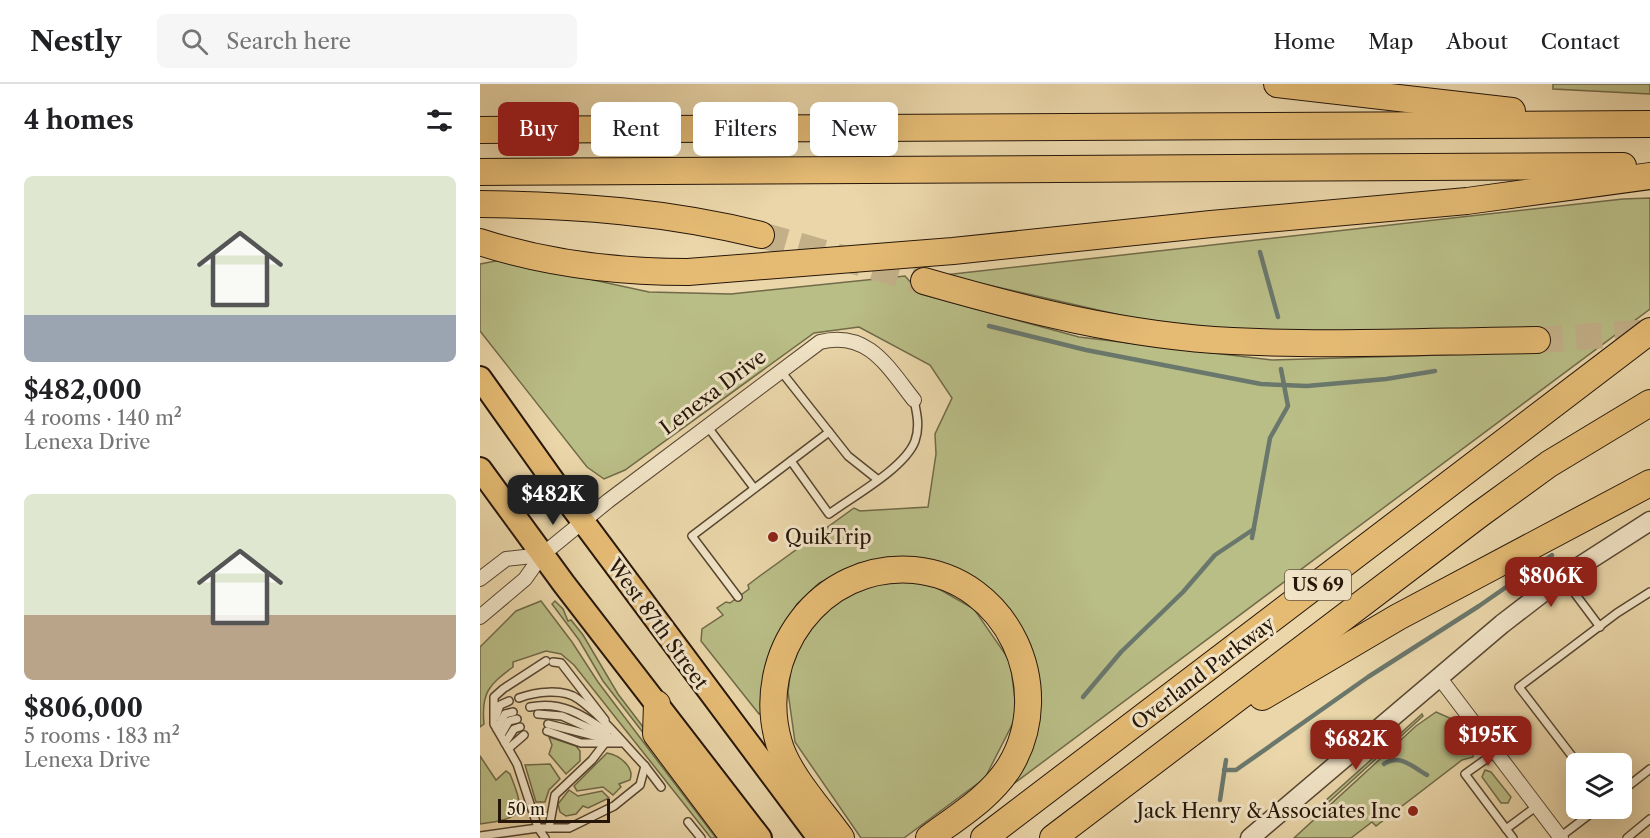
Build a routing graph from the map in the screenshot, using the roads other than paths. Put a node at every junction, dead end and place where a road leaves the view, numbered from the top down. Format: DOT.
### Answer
graph roads {
  1 [pos="1277,84"];
  2 [pos="1640,124"];
  3 [pos="480,130"];
  4 [pos="1650,166"];
  5 [pos="480,172"];
  6 [pos="1650,176"];
  7 [pos="480,204"];
  8 [pos="762,235"];
  9 [pos="482,245"];
  10 [pos="924,281"];
  11 [pos="1650,331"];
  12 [pos="1537,340"];
  13 [pos="780,370"];
  14 [pos="480,378"];
  15 [pos="914,400"];
  16 [pos="1650,403"];
  17 [pos="706,426"];
  18 [pos="829,432"];
  19 [pos="791,461"];
  20 [pos="480,469"];
  21 [pos="877,479"];
  22 [pos="1650,483"];
  23 [pos="754,488"];
  24 [pos="1650,521"];
  25 [pos="583,522"];
  26 [pos="542,555"];
  27 [pos="1563,577"];
  28 [pos="480,579"];
  29 [pos="1650,592"];
  30 [pos="738,597"];
  31 [pos="480,617"];
  32 [pos="1600,627"];
  33 [pos="1439,677"];
  34 [pos="519,698"];
  35 [pos="508,701"];
  36 [pos="657,704"];
  37 [pos="530,707"];
  38 [pos="538,714"];
  39 [pos="497,729"];
  40 [pos="524,735"];
  41 [pos="605,743"];
  42 [pos="623,743"];
  43 [pos="507,745"];
  44 [pos="1496,752"];
  45 [pos="1570,753"];
  46 [pos="1164,754"];
  47 [pos="645,766"];
  48 [pos="1650,769"];
  49 [pos="1632,782"];
  50 [pos="661,788"];
  51 [pos="1537,806"];
  52 [pos="1584,819"];
  53 [pos="1650,819"];
  54 [pos="687,822"];
  55 [pos="538,828"];
  56 [pos="549,828"];
  57 [pos="1506,829"];
  58 [pos="480,836"];
  59 [pos="545,838"];
  60 [pos="701,838"];
  61 [pos="734,838"];
  62 [pos="760,838"];
  63 [pos="819,838"];
  64 [pos="841,838"];
  65 [pos="929,838"];
  66 [pos="984,838"];
  67 [pos="1053,838"];
  68 [pos="1250,838"];
  69 [pos="1513,838"];
  70 [pos="1560,838"];
  71 [pos="1627,838"];
  1 -- 2 [label="highway"];
  2 -- 3 [label="highway"];
  4 -- 5 [label="highway"];
  6 -- 9 [label="highway"];
  7 -- 8 [label="highway"];
  10 -- 12 [label="highway"];
  11 -- 66 [label="highway, Overland Parkway / US 69"];
  13 -- 15 [label="street, Lenexa Drive"];
  13 -- 17 [label="street, Lenexa Drive"];
  13 -- 18 [label="lane"];
  14 -- 25 [label="main road, West 87th Street"];
  15 -- 21 [label="lane"];
  16 -- 46 [label="highway, US 69"];
  17 -- 23 [label="lane"];
  17 -- 25 [label="street, Lenexa Drive"];
  18 -- 19 [label="lane"];
  18 -- 21 [label="lane"];
  19 -- 21 [label="lane"];
  19 -- 23 [label="lane"];
  20 -- 26 [label="main road"];
  22 -- 46 [label="highway"];
  23 -- 30 [label="lane"];
  24 -- 27 [label="street"];
  25 -- 26 [label="street, Lenexa Drive"];
  25 -- 63 [label="main road, West 87th Street"];
  26 -- 28 [label="street"];
  26 -- 31 [label="street, Lenexa Drive"];
  26 -- 36 [label="main road"];
  27 -- 32 [label="lane"];
  27 -- 33 [label="street"];
  29 -- 32 [label="lane"];
  32 -- 45 [label="lane"];
  33 -- 44 [label="street"];
  33 -- 68 [label="street"];
  34 -- 42 [label="lane"];
  35 -- 39 [label="lane"];
  36 -- 61 [label="highway"];
  36 -- 62 [label="main road"];
  37 -- 42 [label="lane"];
  38 -- 42 [label="lane"];
  39 -- 42 [label="lane"];
  39 -- 43 [label="lane"];
  39 -- 43 [label="lane"];
  40 -- 43 [label="lane"];
  41 -- 42 [label="lane"];
  41 -- 42 [label="lane"];
  41 -- 56 [label="lane"];
  42 -- 47 [label="lane"];
  43 -- 55 [label="lane"];
  44 -- 51 [label="street"];
  44 -- 57 [label="lane"];
  46 -- 67 [label="highway, Overland Parkway / US 69"];
  47 -- 50 [label="lane"];
  47 -- 56 [label="lane"];
  48 -- 49 [label="lane"];
  51 -- 57 [label="lane"];
  51 -- 70 [label="street"];
  52 -- 70 [label="lane"];
  53 -- 71 [label="lane"];
  54 -- 60 [label="lane"];
  55 -- 56 [label="lane"];
  55 -- 58 [label="lane"];
  55 -- 59 [label="lane"];
  57 -- 69 [label="lane"];
  64 -- 65 [label="highway"];
}
